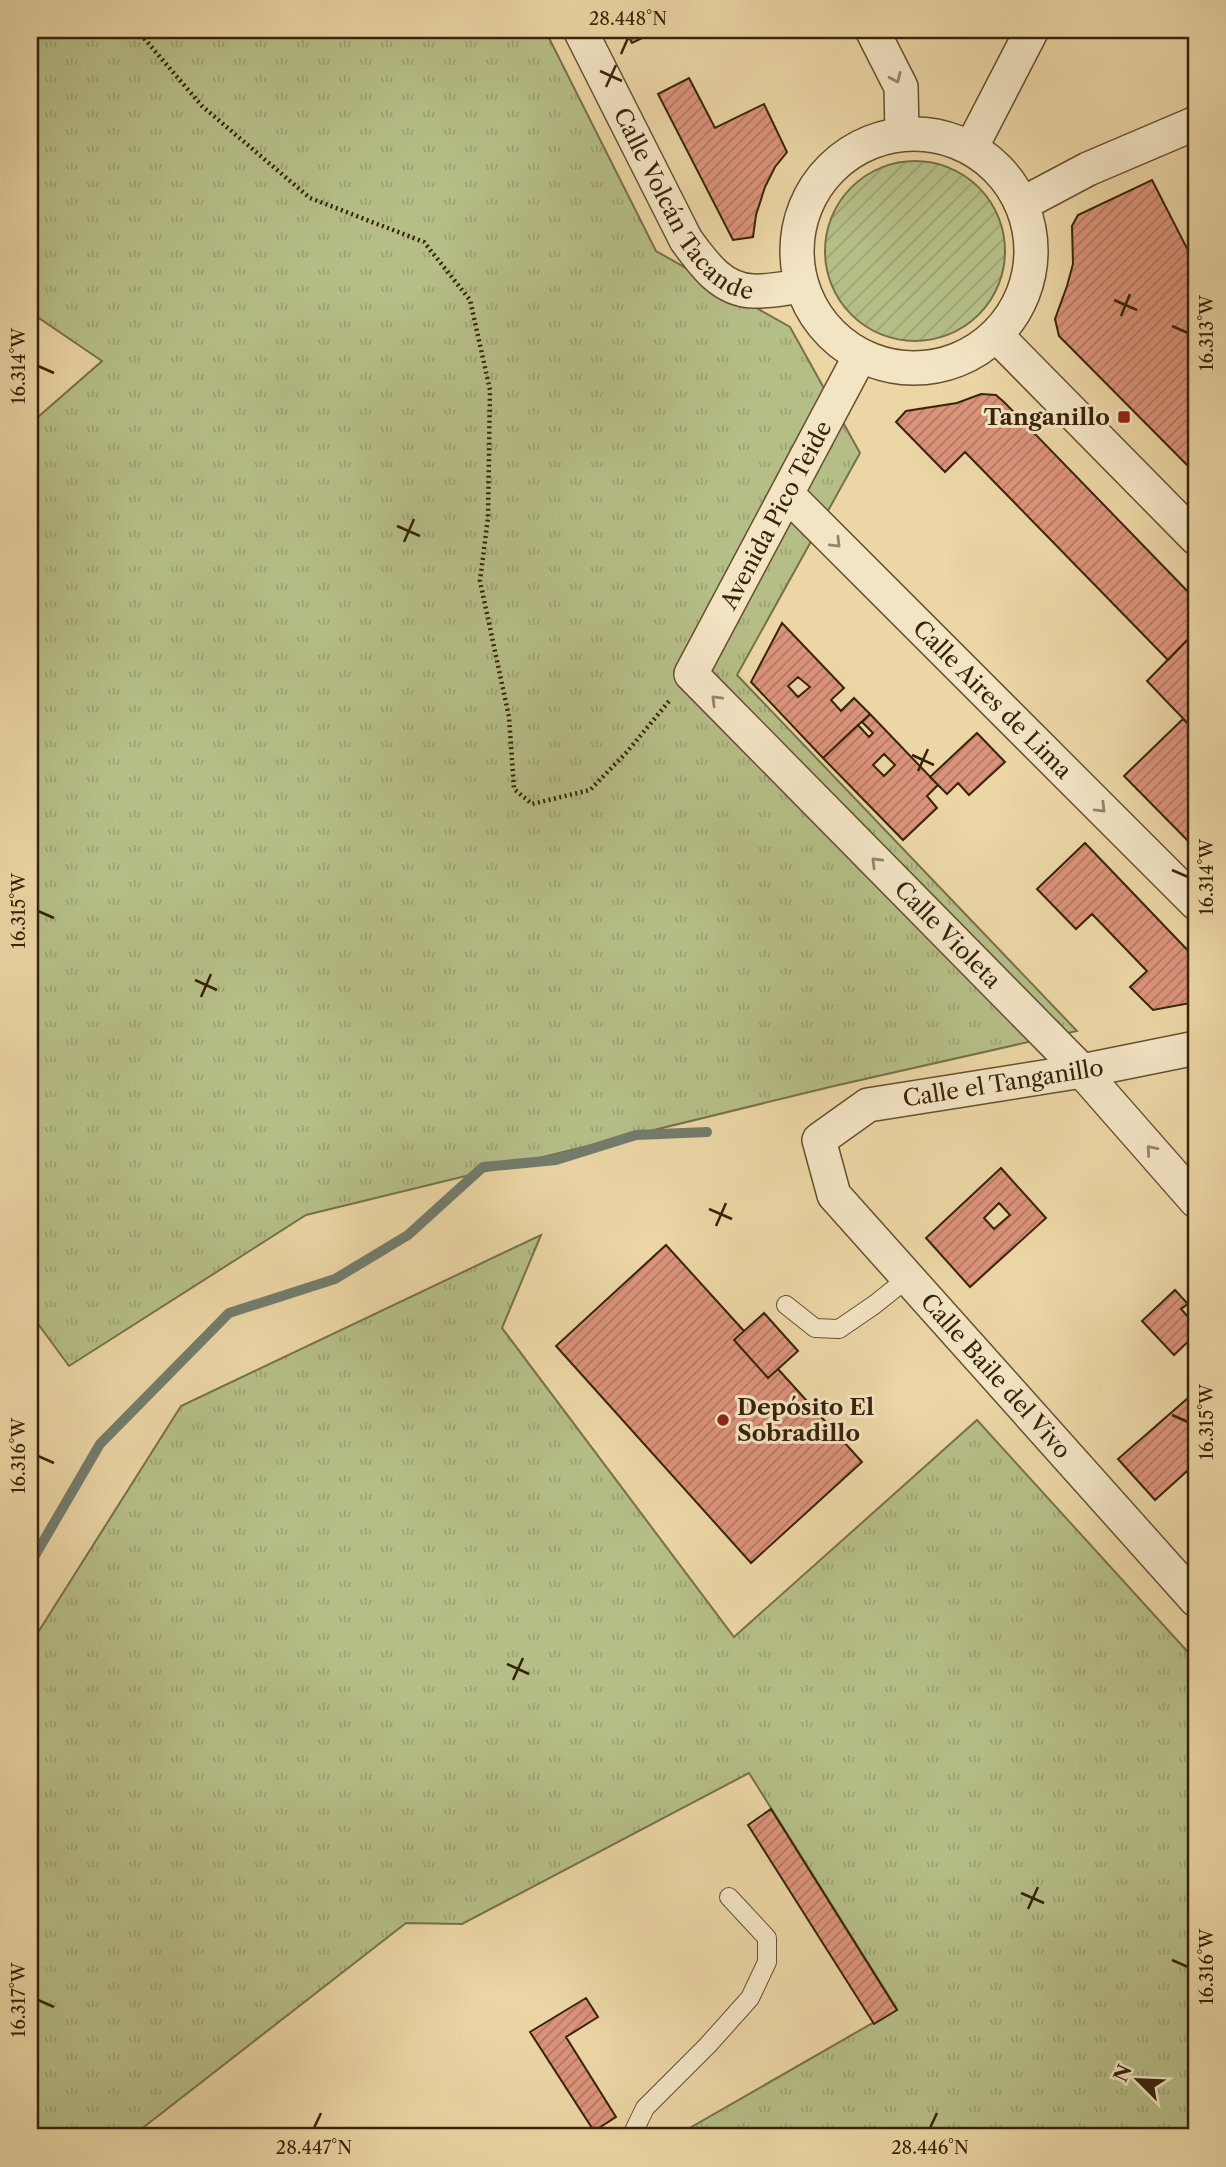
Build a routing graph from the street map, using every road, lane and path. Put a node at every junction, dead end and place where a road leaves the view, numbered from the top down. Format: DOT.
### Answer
graph roads {
  1 [pos="137,30"];
  2 [pos="580,30"];
  3 [pos="872,30"];
  4 [pos="1032,30"];
  5 [pos="1196,122"];
  6 [pos="902,132"];
  7 [pos="972,146"];
  8 [pos="1024,203"];
  9 [pos="802,286"];
  10 [pos="996,336"];
  11 [pos="860,356"];
  12 [pos="788,495"];
  13 [pos="1196,538"];
  14 [pos="691,674"];
  15 [pos="1196,903"];
  16 [pos="1196,1048"];
  17 [pos="1082,1071"];
  18 [pos="819,1140"];
  19 [pos="1196,1202"];
  20 [pos="908,1278"];
  21 [pos="786,1305"];
  22 [pos="1196,1600"];
  23 [pos="729,1897"];
  24 [pos="631,2137"];
  1 -- 14 [label="path"];
  2 -- 9 [label="street, Calle Volcán Tacande"];
  3 -- 6 [label="street, one-way"];
  4 -- 7 [label="street"];
  5 -- 8 [label="street"];
  6 -- 7 [label="street"];
  6 -- 9 [label="street"];
  7 -- 8 [label="street"];
  8 -- 10 [label="street"];
  9 -- 11 [label="street"];
  10 -- 11 [label="street"];
  10 -- 13 [label="street"];
  11 -- 12 [label="street, Avenida Pico Teide"];
  12 -- 14 [label="street, Avenida Pico Teide"];
  12 -- 15 [label="street, Calle Aires de Lima, one-way"];
  17 -- 14 [label="street, Calle Violeta, one-way"];
  16 -- 17 [label="street, Calle el Tanganillo"];
  17 -- 18 [label="street, Calle el Tanganillo"];
  19 -- 17 [label="street, Calle Violeta, one-way"];
  18 -- 20 [label="street, Calle Baile del Vivo"];
  20 -- 21 [label="lane"];
  20 -- 22 [label="street, Calle Baile del Vivo"];
  23 -- 24 [label="lane"];
}
